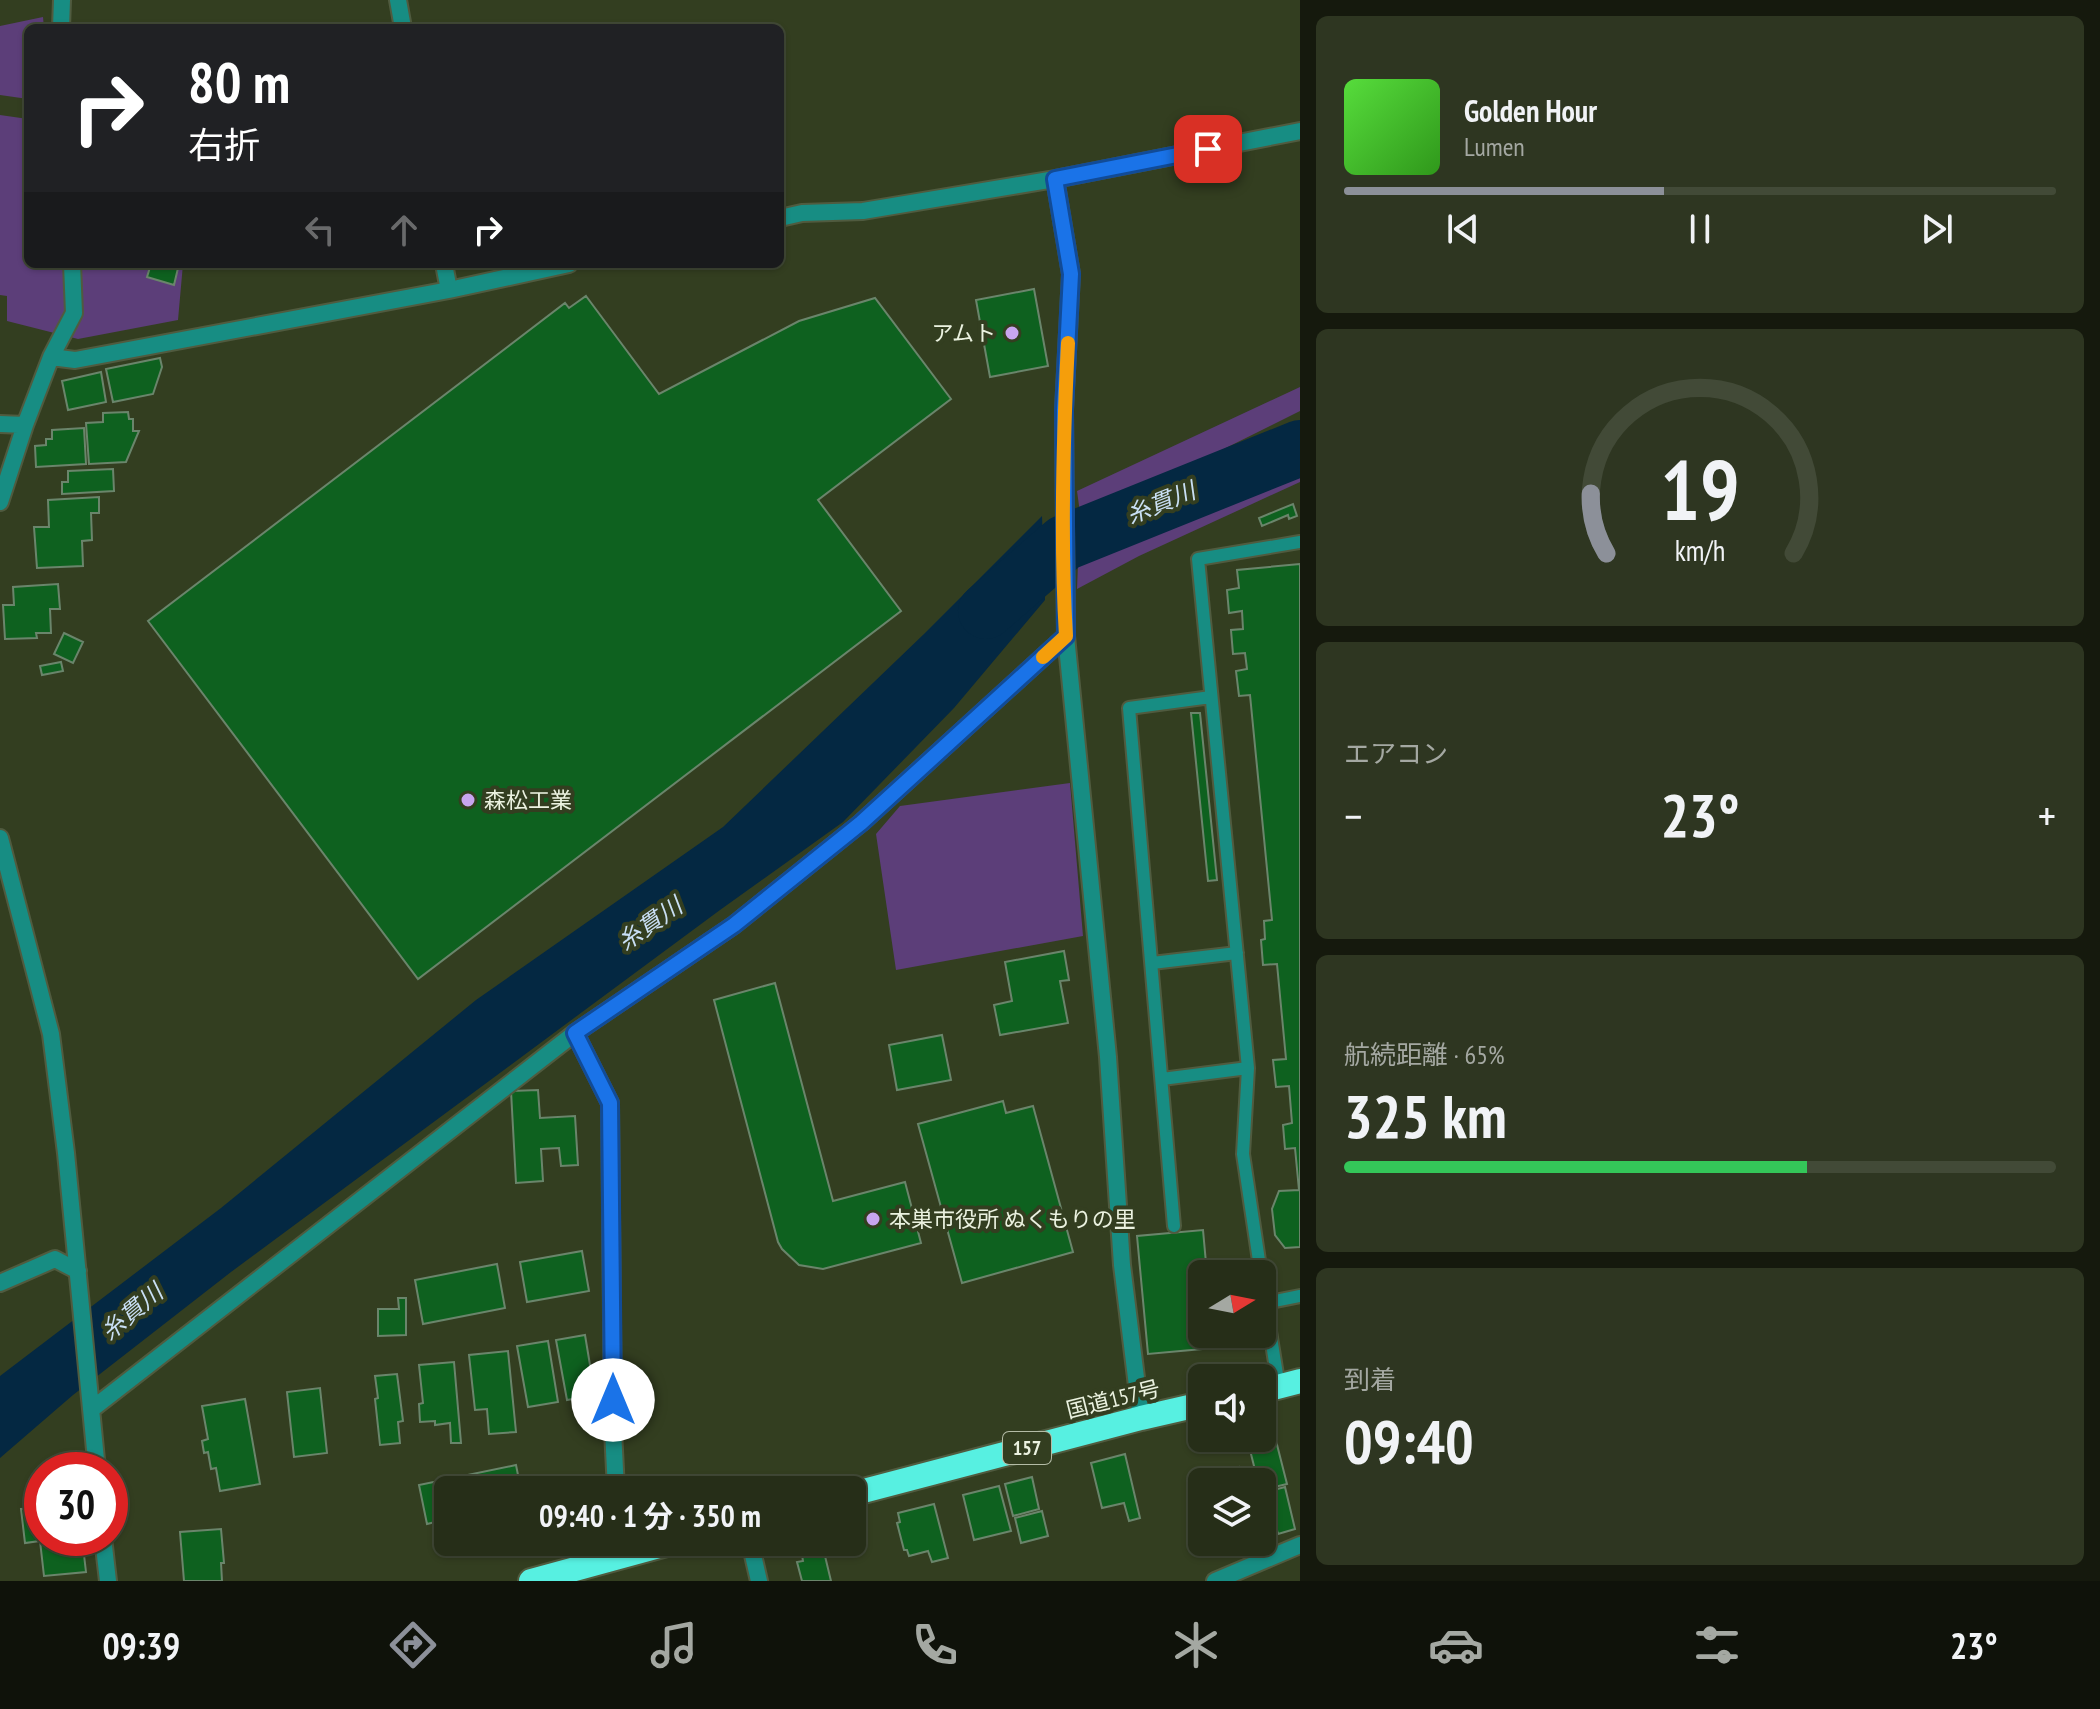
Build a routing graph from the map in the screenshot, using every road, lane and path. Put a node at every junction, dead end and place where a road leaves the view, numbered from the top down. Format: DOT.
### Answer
graph roads {
  1 [pos="62,0"];
  2 [pos="398,0"];
  3 [pos="61,24"];
  4 [pos="402,24"];
  5 [pos="1300,131"];
  6 [pos="1055,179"];
  7 [pos="784,217"];
  8 [pos="72,268"];
  9 [pos="445,268"];
  10 [pos="551,268"];
  11 [pos="449,290"];
  12 [pos="51,357"];
  13 [pos="0,424"];
  14 [pos="25,425"];
  15 [pos="0,502"];
  16 [pos="1300,542"];
  17 [pos="1066,636"];
  18 [pos="1211,697"];
  19 [pos="0,838"];
  20 [pos="1237,953"];
  21 [pos="1152,963"];
  22 [pos="575,1033"];
  23 [pos="1248,1068"];
  24 [pos="1162,1079"];
  25 [pos="1174,1226"];
  26 [pos="1259,1260"];
  27 [pos="78,1271"];
  28 [pos="0,1283"];
  29 [pos="1300,1296"];
  30 [pos="1276,1301"];
  31 [pos="1273,1348"];
  32 [pos="1280,1386"];
  33 [pos="1188,1407"];
  34 [pos="92,1409"];
  35 [pos="1141,1418"];
  36 [pos="96,1452"];
  37 [pos="615,1476"];
  38 [pos="866,1490"];
  39 [pos="1300,1545"];
  40 [pos="105,1556"];
  41 [pos="602,1556"];
  42 [pos="753,1556"];
  43 [pos="108,1581"];
  44 [pos="531,1581"];
  45 [pos="759,1581"];
  46 [pos="1215,1581"];
  1 -- 3 [label="street"];
  2 -- 4 [label="street"];
  5 -- 6 [label="street"];
  6 -- 7 [label="street"];
  6 -- 17 [label="street"];
  8 -- 12 [label="street"];
  9 -- 11 [label="street"];
  10 -- 11 [label="street"];
  11 -- 12 [label="street"];
  12 -- 14 [label="street"];
  13 -- 14 [label="street"];
  14 -- 15 [label="street"];
  16 -- 18 [label="lane"];
  17 -- 22 [label="street"];
  17 -- 35 [label="street"];
  18 -- 20 [label="lane"];
  18 -- 21 [label="lane"];
  19 -- 27 [label="street"];
  20 -- 21 [label="lane"];
  20 -- 23 [label="lane"];
  21 -- 24 [label="lane"];
  22 -- 34 [label="street"];
  22 -- 37 [label="street"];
  23 -- 24 [label="lane"];
  23 -- 26 [label="lane"];
  24 -- 25 [label="lane"];
  27 -- 28 [label="street"];
  27 -- 34 [label="street"];
  29 -- 30 [label="lane"];
  31 -- 32 [label="lane"];
  33 -- 35 [label="highway, 国道157号 / 157"];
  34 -- 36 [label="street"];
  35 -- 38 [label="highway, 国道157号 / 157"];
  39 -- 46 [label="street"];
  40 -- 43 [label="street"];
  41 -- 44 [label="highway"];
  42 -- 45 [label="street"];
}
